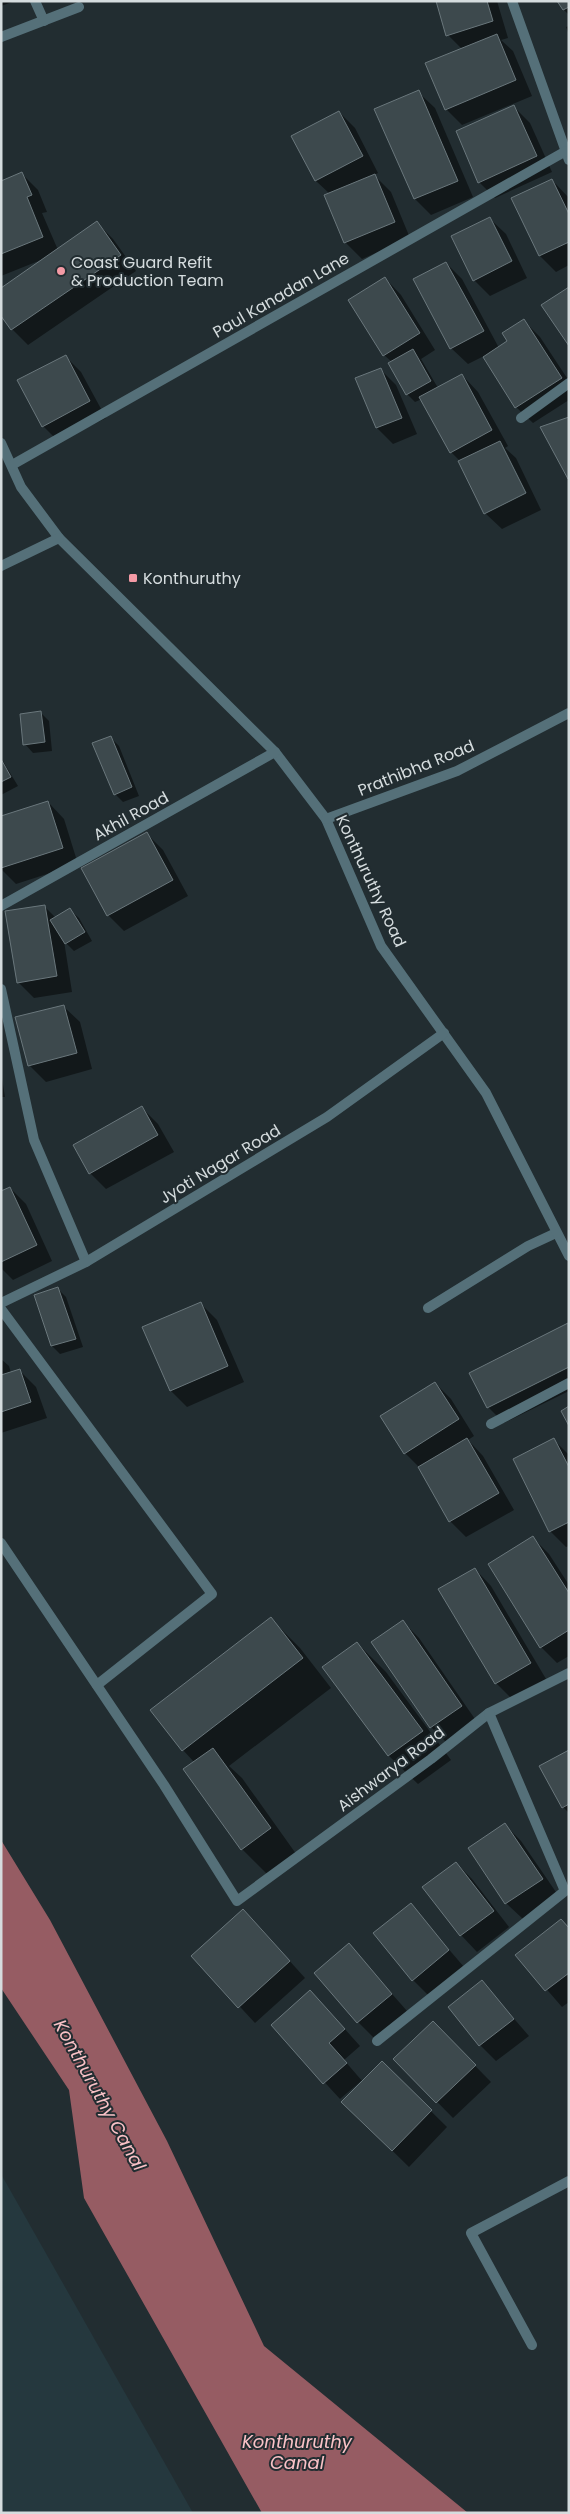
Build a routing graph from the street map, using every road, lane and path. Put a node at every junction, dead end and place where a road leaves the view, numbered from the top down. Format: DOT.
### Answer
graph roads {
  1 [pos="35,1"];
  2 [pos="512,1"];
  3 [pos="79,7"];
  4 [pos="44,21"];
  5 [pos="1,37"];
  6 [pos="568,154"];
  7 [pos="569,383"];
  8 [pos="521,418"];
  9 [pos="1,443"];
  10 [pos="12,465"];
  11 [pos="60,538"];
  12 [pos="1,566"];
  13 [pos="569,713"];
  14 [pos="275,752"];
  15 [pos="326,819"];
  16 [pos="1,906"];
  17 [pos="1,989"];
  18 [pos="444,1033"];
  19 [pos="556,1233"];
  20 [pos="569,1256"];
  21 [pos="86,1262"];
  22 [pos="1,1303"];
  23 [pos="428,1308"];
  24 [pos="1,1309"];
  25 [pos="569,1383"];
  26 [pos="491,1424"];
  27 [pos="1,1543"];
  28 [pos="569,1673"];
  29 [pos="97,1685"];
  30 [pos="489,1713"];
  31 [pos="378,2041"];
  32 [pos="569,2181"];
  33 [pos="532,2345"];
  1 -- 4 [label="street"];
  2 -- 6 [label="street"];
  3 -- 4 [label="street"];
  4 -- 5 [label="street"];
  6 -- 10 [label="street, Paul Kanadan Lane"];
  7 -- 8 [label="street"];
  9 -- 10 [label="street, Konthuruthy Road"];
  10 -- 11 [label="street, Konthuruthy Road"];
  11 -- 12 [label="street"];
  11 -- 14 [label="street, Konthuruthy Road"];
  13 -- 15 [label="street, Prathibha Road"];
  14 -- 15 [label="street, Konthuruthy Road"];
  14 -- 16 [label="street, Akhil Road"];
  15 -- 18 [label="street, Konthuruthy Road"];
  17 -- 21 [label="street"];
  18 -- 19 [label="street, Konthuruthy Road"];
  18 -- 21 [label="street, Jyoti Nagar Road"];
  19 -- 20 [label="street, Konthuruthy Road"];
  19 -- 23 [label="street"];
  21 -- 22 [label="street, Jyoti Nagar Road"];
  24 -- 29 [label="street"];
  25 -- 26 [label="street"];
  27 -- 29 [label="street"];
  28 -- 30 [label="street, Aishwarya Road"];
  29 -- 30 [label="street, Aishwarya Road"];
  30 -- 31 [label="street"];
  32 -- 33 [label="street"];
}
